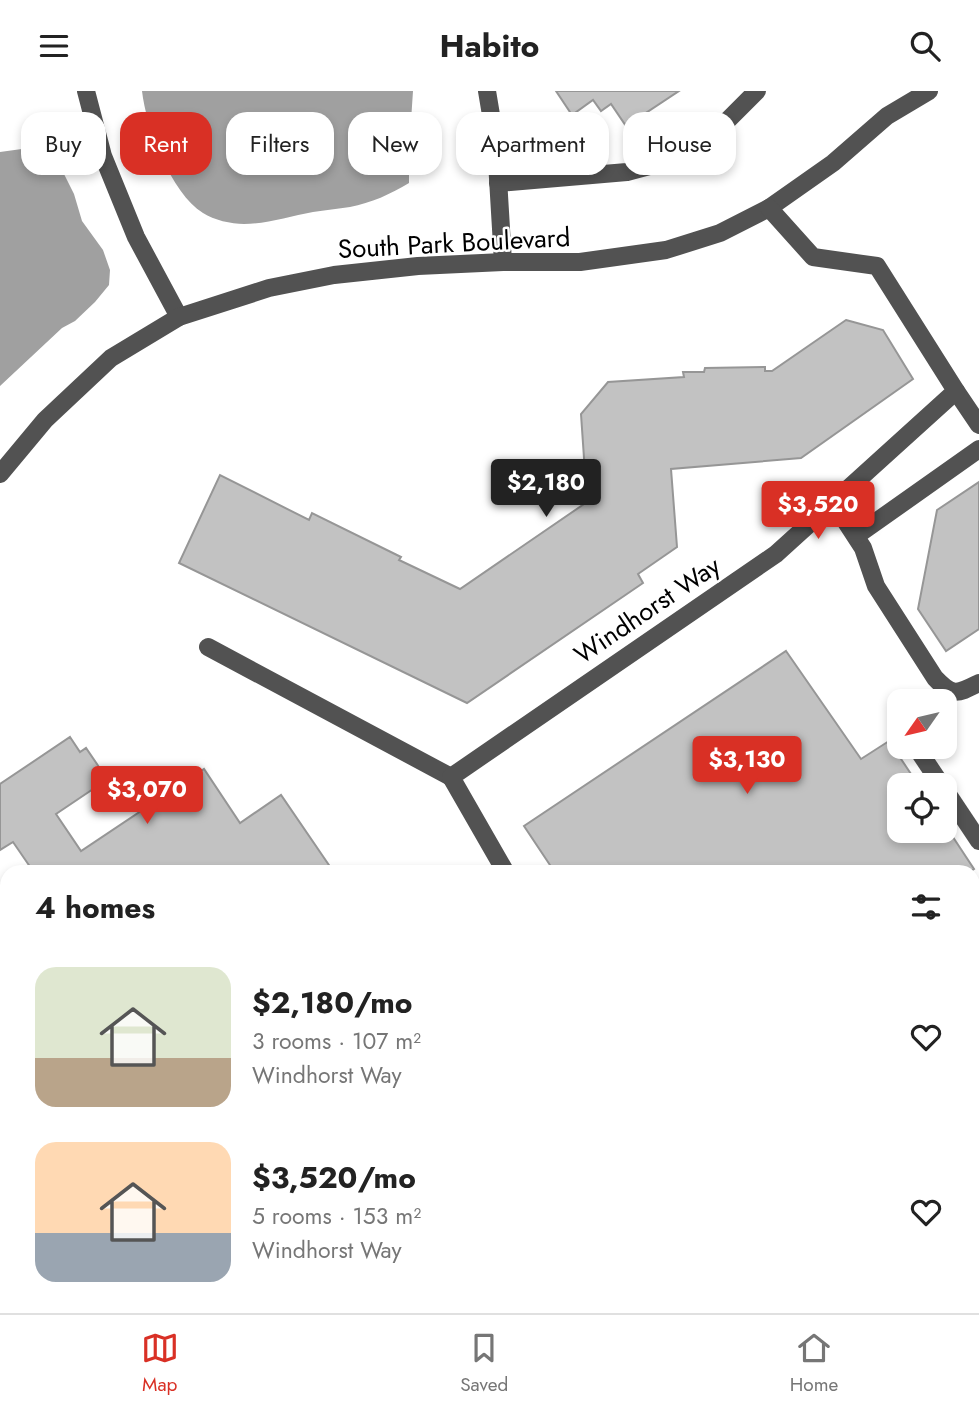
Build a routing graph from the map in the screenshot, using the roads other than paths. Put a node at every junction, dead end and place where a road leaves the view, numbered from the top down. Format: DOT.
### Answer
graph roads {
  1 [pos="86,91"];
  2 [pos="487,91"];
  3 [pos="757,91"];
  4 [pos="929,91"];
  5 [pos="498,183"];
  6 [pos="769,208"];
  7 [pos="503,262"];
  8 [pos="179,317"];
  9 [pos="956,391"];
  10 [pos="979,425"];
  11 [pos="979,449"];
  12 [pos="0,474"];
  13 [pos="834,502"];
  14 [pos="856,536"];
  15 [pos="208,646"];
  16 [pos="979,683"];
  17 [pos="451,777"];
  18 [pos="957,808"];
  19 [pos="979,841"];
  20 [pos="502,865"];
  1 -- 8 [label="street"];
  2 -- 5 [label="street"];
  3 -- 5 [label="street"];
  4 -- 6 [label="street, South Park Boulevard"];
  5 -- 7 [label="street"];
  6 -- 7 [label="street, South Park Boulevard"];
  6 -- 9 [label="street"];
  7 -- 8 [label="street, South Park Boulevard"];
  8 -- 12 [label="street, South Park Boulevard"];
  9 -- 10 [label="street"];
  9 -- 13 [label="street, Windhorst Way"];
  11 -- 14 [label="street"];
  13 -- 14 [label="street"];
  13 -- 17 [label="street, Windhorst Way"];
  14 -- 16 [label="street"];
  15 -- 17 [label="street"];
  17 -- 20 [label="street"];
  18 -- 19 [label="street"];
}
